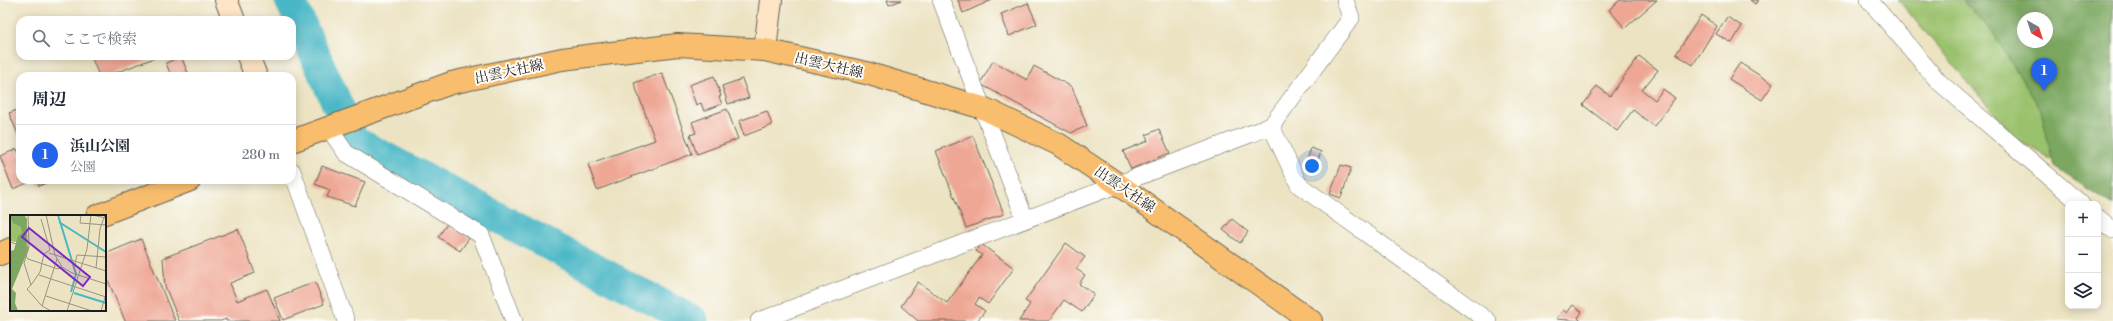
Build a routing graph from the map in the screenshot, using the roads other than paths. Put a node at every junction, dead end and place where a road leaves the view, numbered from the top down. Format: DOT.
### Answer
graph roads {
  1 [pos="226,0"];
  2 [pos="771,0"];
  3 [pos="941,0"];
  4 [pos="1345,0"];
  5 [pos="1869,0"];
  6 [pos="232,16"];
  7 [pos="765,50"];
  8 [pos="250,60"];
  9 [pos="254,72"];
  10 [pos="983,108"];
  11 [pos="330,126"];
  12 [pos="1271,126"];
  13 [pos="296,139"];
  14 [pos="296,182"];
  15 [pos="180,184"];
  16 [pos="1119,185"];
  17 [pos="2078,201"];
  18 [pos="100,215"];
  19 [pos="1025,219"];
  20 [pos="2101,220"];
  21 [pos="2113,230"];
  22 [pos="10,249"];
  23 [pos="0,254"];
  24 [pos="346,321"];
  25 [pos="514,321"];
  26 [pos="759,321"];
  27 [pos="1311,321"];
  28 [pos="1488,321"];
  1 -- 6 [label="street"];
  2 -- 7 [label="street"];
  3 -- 10 [label="street"];
  4 -- 12 [label="street"];
  5 -- 17 [label="street"];
  7 -- 10 [label="main road, 出雲大社線"];
  7 -- 11 [label="main road, 出雲大社線"];
  8 -- 9 [label="street"];
  10 -- 16 [label="main road, 出雲大社線"];
  10 -- 19 [label="street"];
  11 -- 13 [label="main road, 出雲大社線"];
  11 -- 25 [label="street"];
  12 -- 16 [label="street"];
  12 -- 28 [label="street"];
  14 -- 24 [label="street"];
  15 -- 18 [label="main road"];
  16 -- 19 [label="street"];
  16 -- 27 [label="main road, 出雲大社線"];
  19 -- 26 [label="street"];
  20 -- 21 [label="street"];
  22 -- 23 [label="main road"];
}
